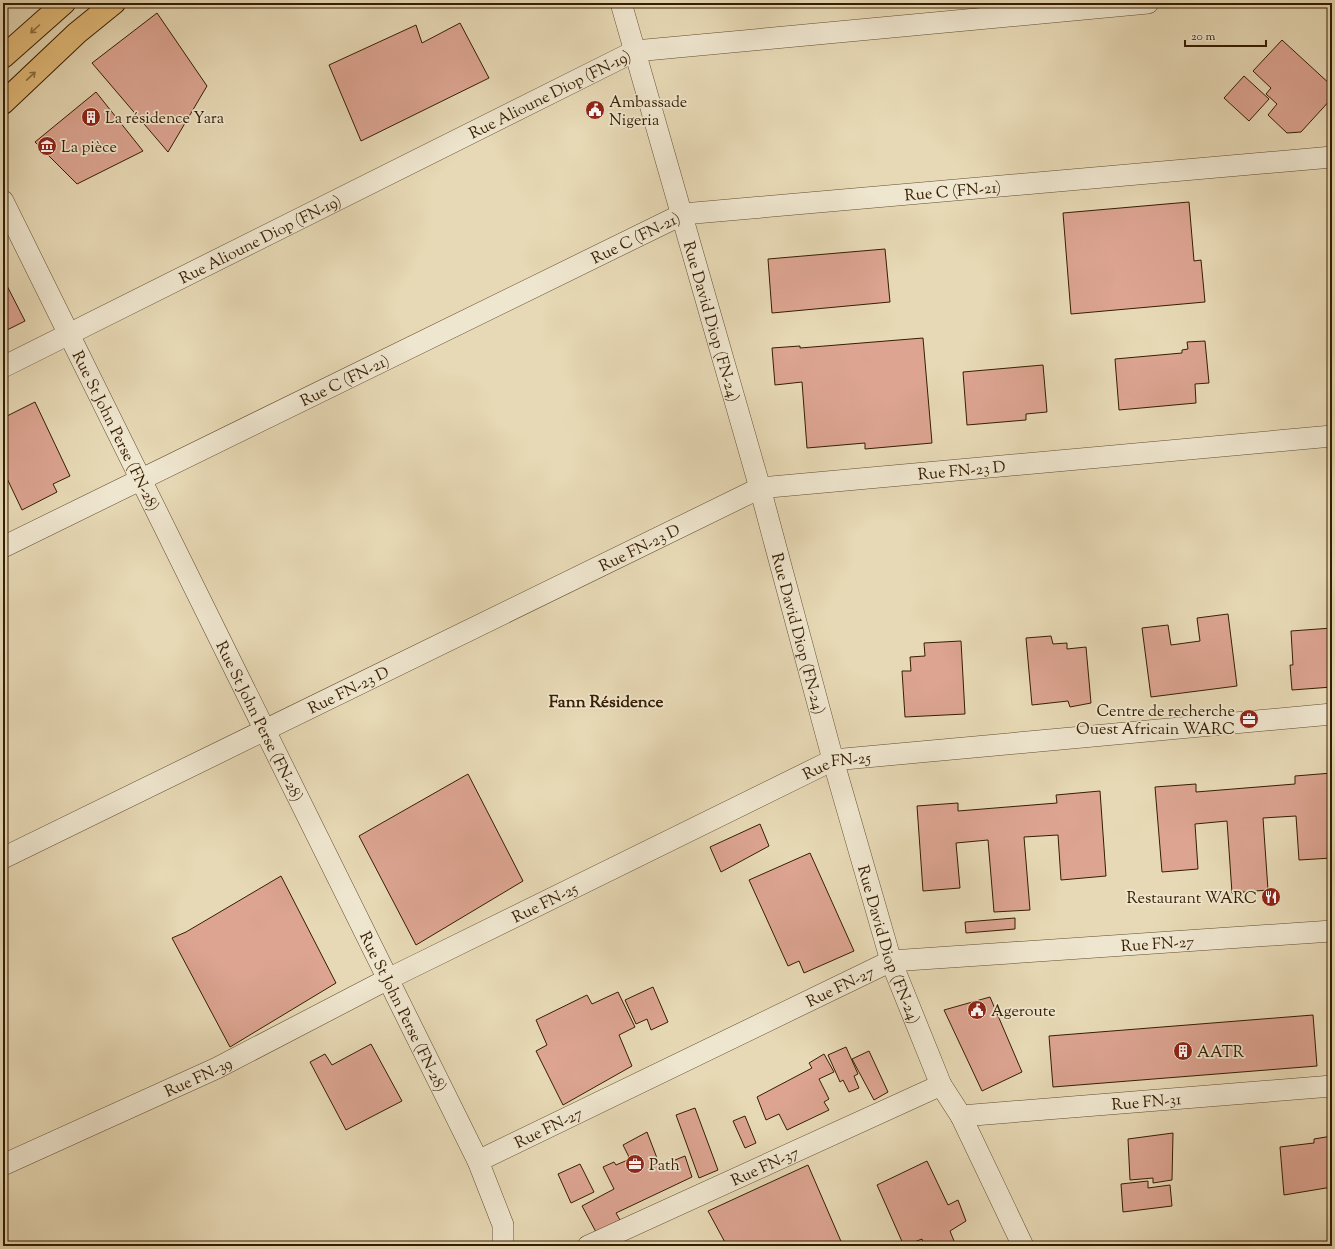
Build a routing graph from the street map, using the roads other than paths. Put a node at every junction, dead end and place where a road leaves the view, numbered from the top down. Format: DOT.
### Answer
graph roads {
  1 [pos="64,3"];
  2 [pos="114,3"];
  3 [pos="621,3"];
  4 [pos="1148,3"];
  5 [pos="634,51"];
  6 [pos="3,57"];
  7 [pos="3,103"];
  8 [pos="1332,157"];
  9 [pos="3,201"];
  10 [pos="683,214"];
  11 [pos="69,333"];
  12 [pos="3,367"];
  13 [pos="1332,436"];
  14 [pos="142,479"];
  15 [pos="760,488"];
  16 [pos="3,547"];
  17 [pos="1332,714"];
  18 [pos="265,728"];
  19 [pos="833,760"];
  20 [pos="3,858"];
  21 [pos="1332,931"];
  22 [pos="891,961"];
  23 [pos="388,978"];
  24 [pos="941,1085"];
  25 [pos="1332,1086"];
  26 [pos="961,1116"];
  27 [pos="478,1161"];
  28 [pos="3,1165"];
  29 [pos="503,1246"];
  30 [pos="588,1246"];
  31 [pos="1023,1246"];
  1 -- 6 [label="highway, one-way"];
  7 -- 2 [label="highway, one-way"];
  3 -- 5 [label="street, Rue David Diop (FN-24)"];
  4 -- 5 [label="street, Rue Alioune Diop (FN-19)"];
  5 -- 10 [label="street, Rue David Diop (FN-24)"];
  5 -- 11 [label="street, Rue Alioune Diop (FN-19)"];
  8 -- 10 [label="street, Rue C (FN-21)"];
  9 -- 11 [label="street, Rue St John Perse (FN-28)"];
  10 -- 14 [label="street, Rue C (FN-21)"];
  10 -- 15 [label="street, Rue David Diop (FN-24)"];
  11 -- 12 [label="street, Rue Alioune Diop (FN-19)"];
  11 -- 14 [label="street, Rue St John Perse (FN-28)"];
  13 -- 15 [label="street, Rue FN-23 D"];
  14 -- 16 [label="street, Rue C (FN-21)"];
  14 -- 18 [label="street, Rue St John Perse (FN-28)"];
  15 -- 18 [label="street, Rue FN-23 D"];
  15 -- 19 [label="street, Rue David Diop (FN-24)"];
  17 -- 19 [label="street, Rue FN-25"];
  18 -- 20 [label="street, Rue FN-23 D"];
  18 -- 23 [label="street, Rue St John Perse (FN-28)"];
  19 -- 22 [label="street, Rue David Diop (FN-24)"];
  19 -- 23 [label="street, Rue FN-25"];
  21 -- 22 [label="street, Rue FN-27"];
  22 -- 24 [label="street, Rue David Diop (FN-24)"];
  22 -- 27 [label="street, Rue FN-27"];
  23 -- 27 [label="street, Rue St John Perse (FN-28)"];
  23 -- 28 [label="street, Rue FN-39"];
  24 -- 26 [label="street, Rue David Diop (FN-24)"];
  24 -- 30 [label="street, Rue FN-37"];
  25 -- 26 [label="street, Rue FN-31"];
  26 -- 31 [label="street, Rue David Diop (FN-24)"];
  27 -- 29 [label="street, Rue St John Perse (FN-28)"];
}
